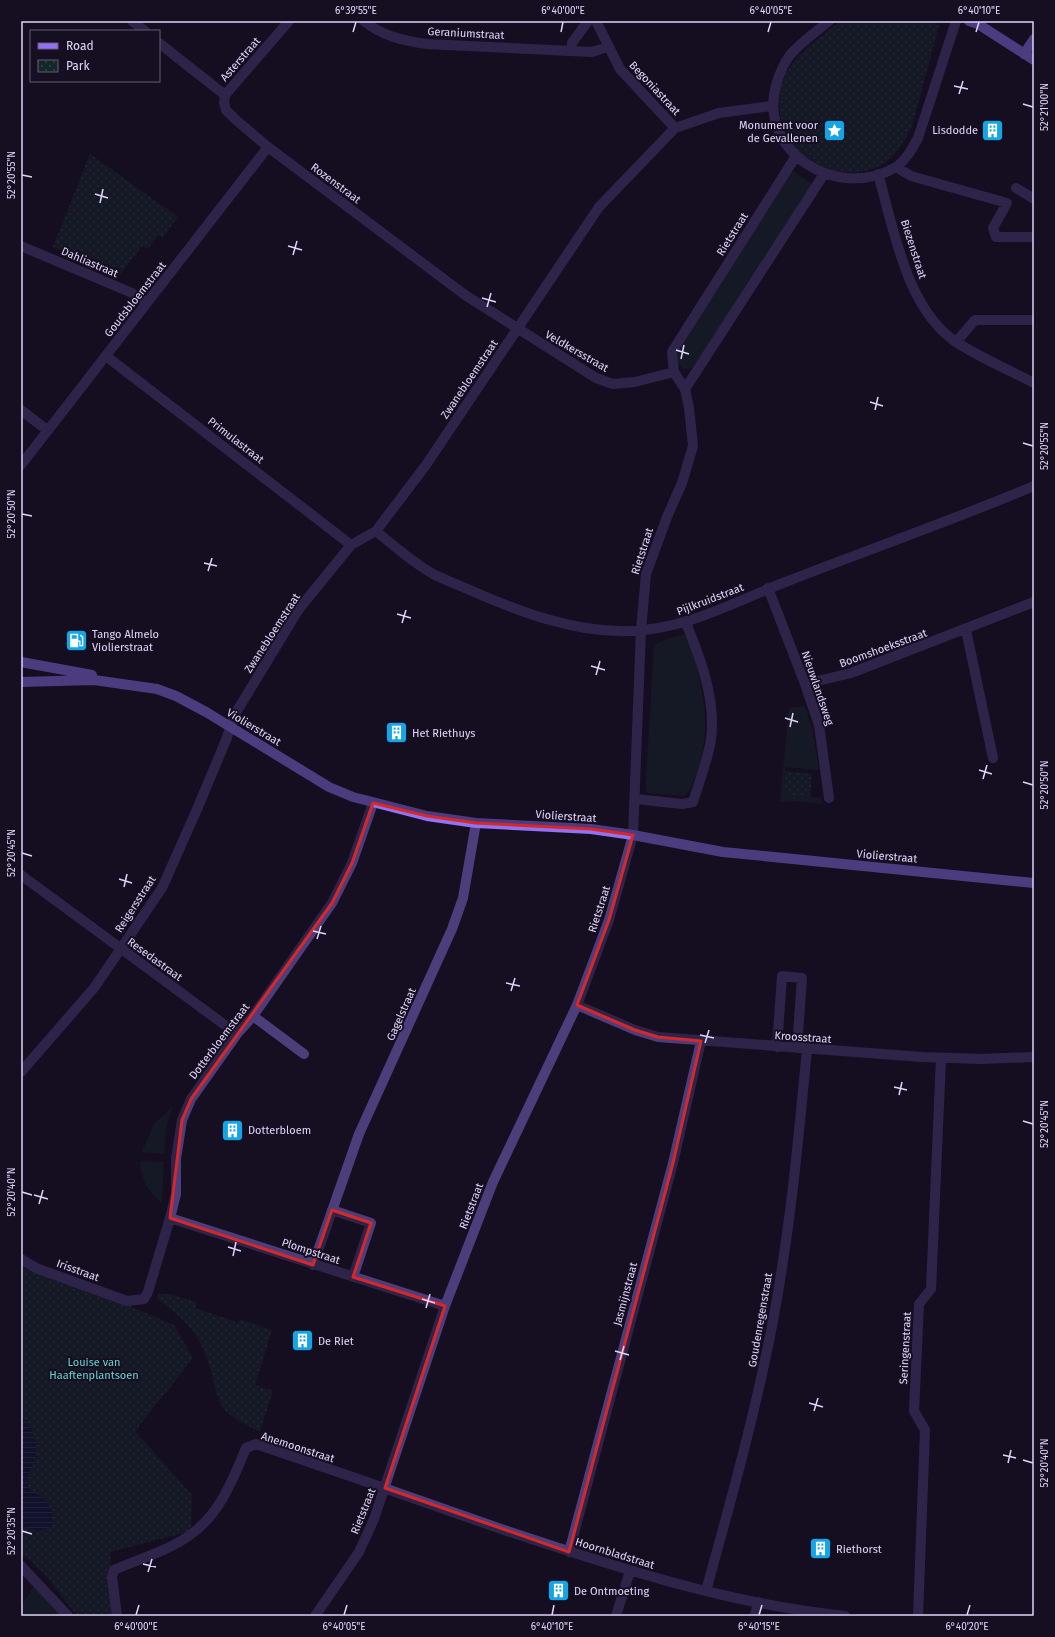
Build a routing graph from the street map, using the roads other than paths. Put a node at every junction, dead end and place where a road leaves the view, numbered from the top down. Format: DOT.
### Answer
graph roads {
  1 [pos="132,21"];
  2 [pos="289,21"];
  3 [pos="364,21"];
  4 [pos="588,21"];
  5 [pos="596,21"];
  6 [pos="829,21"];
  7 [pos="956,21"];
  8 [pos="969,21"];
  9 [pos="144,30"];
  10 [pos="1034,39"];
  11 [pos="160,44"];
  12 [pos="608,47"];
  13 [pos="571,51"];
  14 [pos="1024,54"];
  15 [pos="1034,60"];
  16 [pos="225,95"];
  17 [pos="772,106"];
  18 [pos="675,128"];
  19 [pos="268,147"];
  20 [pos="796,156"];
  21 [pos="896,167"];
  22 [pos="824,174"];
  23 [pos="878,174"];
  24 [pos="1016,188"];
  25 [pos="1034,199"];
  26 [pos="1034,237"];
  27 [pos="21,246"];
  28 [pos="147,303"];
  29 [pos="1034,320"];
  30 [pos="517,329"];
  31 [pos="956,342"];
  32 [pos="106,356"];
  33 [pos="674,372"];
  34 [pos="1034,383"];
  35 [pos="685,389"];
  36 [pos="21,410"];
  37 [pos="47,430"];
  38 [pos="21,465"];
  39 [pos="1034,486"];
  40 [pos="376,531"];
  41 [pos="351,545"];
  42 [pos="768,588"];
  43 [pos="1034,602"];
  44 [pos="686,623"];
  45 [pos="641,630"];
  46 [pos="966,630"];
  47 [pos="21,662"];
  48 [pos="21,682"];
  49 [pos="124,684"];
  50 [pos="805,684"];
  51 [pos="231,727"];
  52 [pos="993,758"];
  53 [pos="829,798"];
  54 [pos="636,799"];
  55 [pos="373,803"];
  56 [pos="476,823"];
  57 [pos="633,835"];
  58 [pos="21,876"];
  59 [pos="1034,883"];
  60 [pos="120,948"];
  61 [pos="577,1005"];
  62 [pos="253,1016"];
  63 [pos="237,1034"];
  64 [pos="701,1041"];
  65 [pos="777,1047"];
  66 [pos="802,1048"];
  67 [pos="304,1054"];
  68 [pos="1034,1057"];
  69 [pos="941,1058"];
  70 [pos="21,1072"];
  71 [pos="332,1210"];
  72 [pos="170,1218"];
  73 [pos="21,1259"];
  74 [pos="313,1264"];
  75 [pos="353,1277"];
  76 [pos="127,1301"];
  77 [pos="444,1306"];
  78 [pos="385,1488"];
  79 [pos="569,1552"];
  80 [pos="21,1566"];
  81 [pos="630,1571"];
  82 [pos="706,1591"];
  83 [pos="758,1602"];
  84 [pos="68,1616"];
  85 [pos="117,1616"];
  86 [pos="315,1616"];
  87 [pos="616,1616"];
  88 [pos="755,1616"];
  89 [pos="844,1616"];
  90 [pos="918,1616"];
  1 -- 9 [label="street"];
  2 -- 16 [label="street, Asterstraat"];
  3 -- 13 [label="street, Geraniumstraat"];
  4 -- 13 [label="street"];
  5 -- 12 [label="street, Begoniastraat"];
  6 -- 17 [label="street"];
  7 -- 21 [label="street"];
  8 -- 14 [label="main road"];
  10 -- 14 [label="main road"];
  11 -- 16 [label="street"];
  12 -- 13 [label="street, Geraniumstraat"];
  12 -- 18 [label="street, Begoniastraat"];
  14 -- 15 [label="main road"];
  16 -- 19 [label="street, Rozenstraat"];
  17 -- 18 [label="street, Zwanebloemstraat"];
  17 -- 20 [label="street"];
  18 -- 30 [label="street, Zwanebloemstraat"];
  19 -- 28 [label="street, Goudsbloemstraat"];
  19 -- 30 [label="street, Rozenstraat"];
  20 -- 22 [label="street"];
  20 -- 33 [label="street, Rietstraat"];
  21 -- 23 [label="street"];
  21 -- 26 [label="street"];
  22 -- 23 [label="street"];
  22 -- 35 [label="street"];
  23 -- 31 [label="street, Biezenstraat"];
  24 -- 25 [label="street"];
  27 -- 28 [label="street, Dahliastraat"];
  28 -- 32 [label="street, Goudsbloemstraat"];
  29 -- 31 [label="street"];
  30 -- 33 [label="street, Veldkersstraat"];
  30 -- 40 [label="street, Zwanebloemstraat"];
  31 -- 34 [label="street, Biezenstraat"];
  32 -- 37 [label="street, Goudsbloemstraat"];
  32 -- 41 [label="street, Primulastraat"];
  33 -- 35 [label="street, Rietstraat"];
  35 -- 45 [label="street, Rietstraat"];
  36 -- 37 [label="street"];
  37 -- 38 [label="street, Goudsbloemstraat"];
  39 -- 42 [label="street, Pijlkruidstraat"];
  40 -- 41 [label="street, Zwanebloemstraat"];
  40 -- 45 [label="street, Pijlkruidstraat"];
  41 -- 51 [label="street, Zwanebloemstraat"];
  42 -- 44 [label="street, Pijlkruidstraat"];
  42 -- 50 [label="street, Nieuwlandsweg"];
  43 -- 46 [label="street, Boomshoeksstraat"];
  44 -- 45 [label="street, Pijlkruidstraat"];
  44 -- 54 [label="street"];
  45 -- 54 [label="street, Rietstraat"];
  46 -- 50 [label="street, Boomshoeksstraat"];
  46 -- 52 [label="street"];
  47 -- 49 [label="main road, Violierstraat"];
  48 -- 49 [label="main road, Violierstraat"];
  49 -- 51 [label="main road, Violierstraat"];
  50 -- 53 [label="street, Nieuwlandsweg"];
  51 -- 55 [label="main road, Violierstraat"];
  51 -- 60 [label="street, Reigersstraat"];
  54 -- 57 [label="street, Rietstraat"];
  55 -- 56 [label="main road, Violierstraat"];
  55 -- 62 [label="street, Dotterbloemstraat"];
  56 -- 57 [label="main road, Violierstraat"];
  56 -- 71 [label="street, Gagelstraat"];
  57 -- 59 [label="main road, Violierstraat"];
  57 -- 61 [label="street, Rietstraat"];
  58 -- 60 [label="street, Resedastraat"];
  60 -- 63 [label="street, Resedastraat"];
  60 -- 70 [label="street, Reigersstraat"];
  61 -- 64 [label="street, Kroosstraat"];
  61 -- 77 [label="street, Rietstraat"];
  62 -- 63 [label="street, Dotterbloemstraat"];
  62 -- 67 [label="street"];
  63 -- 72 [label="street, Dotterbloemstraat"];
  64 -- 65 [label="street, Kroosstraat"];
  64 -- 79 [label="street, Jasmijnstraat"];
  65 -- 66 [label="street, Kroosstraat"];
  65 -- 66 [label="street, Goudenregenstraat"];
  66 -- 69 [label="street, Kroosstraat"];
  66 -- 82 [label="street, Goudenregenstraat"];
  68 -- 69 [label="street, Kroosstraat"];
  69 -- 90 [label="street, Seringenstraat"];
  71 -- 74 [label="street, Gagelstraat"];
  71 -- 75 [label="street"];
  72 -- 74 [label="street, Plompstraat"];
  72 -- 76 [label="street, Dotterbloemstraat"];
  73 -- 76 [label="street, Irisstraat"];
  74 -- 75 [label="street, Plompstraat"];
  75 -- 77 [label="street, Plompstraat"];
  77 -- 78 [label="street, Rietstraat"];
  78 -- 79 [label="street, Hoornbladstraat"];
  78 -- 85 [label="street, Anemoonstraat"];
  78 -- 86 [label="street, Rietstraat"];
  79 -- 81 [label="street, Hoornbladstraat"];
  80 -- 84 [label="street"];
  81 -- 82 [label="street, Hoornbladstraat"];
  81 -- 87 [label="street"];
  82 -- 83 [label="street, Hoornbladstraat"];
  83 -- 88 [label="street"];
  83 -- 89 [label="street, Hoornbladstraat"];
}
